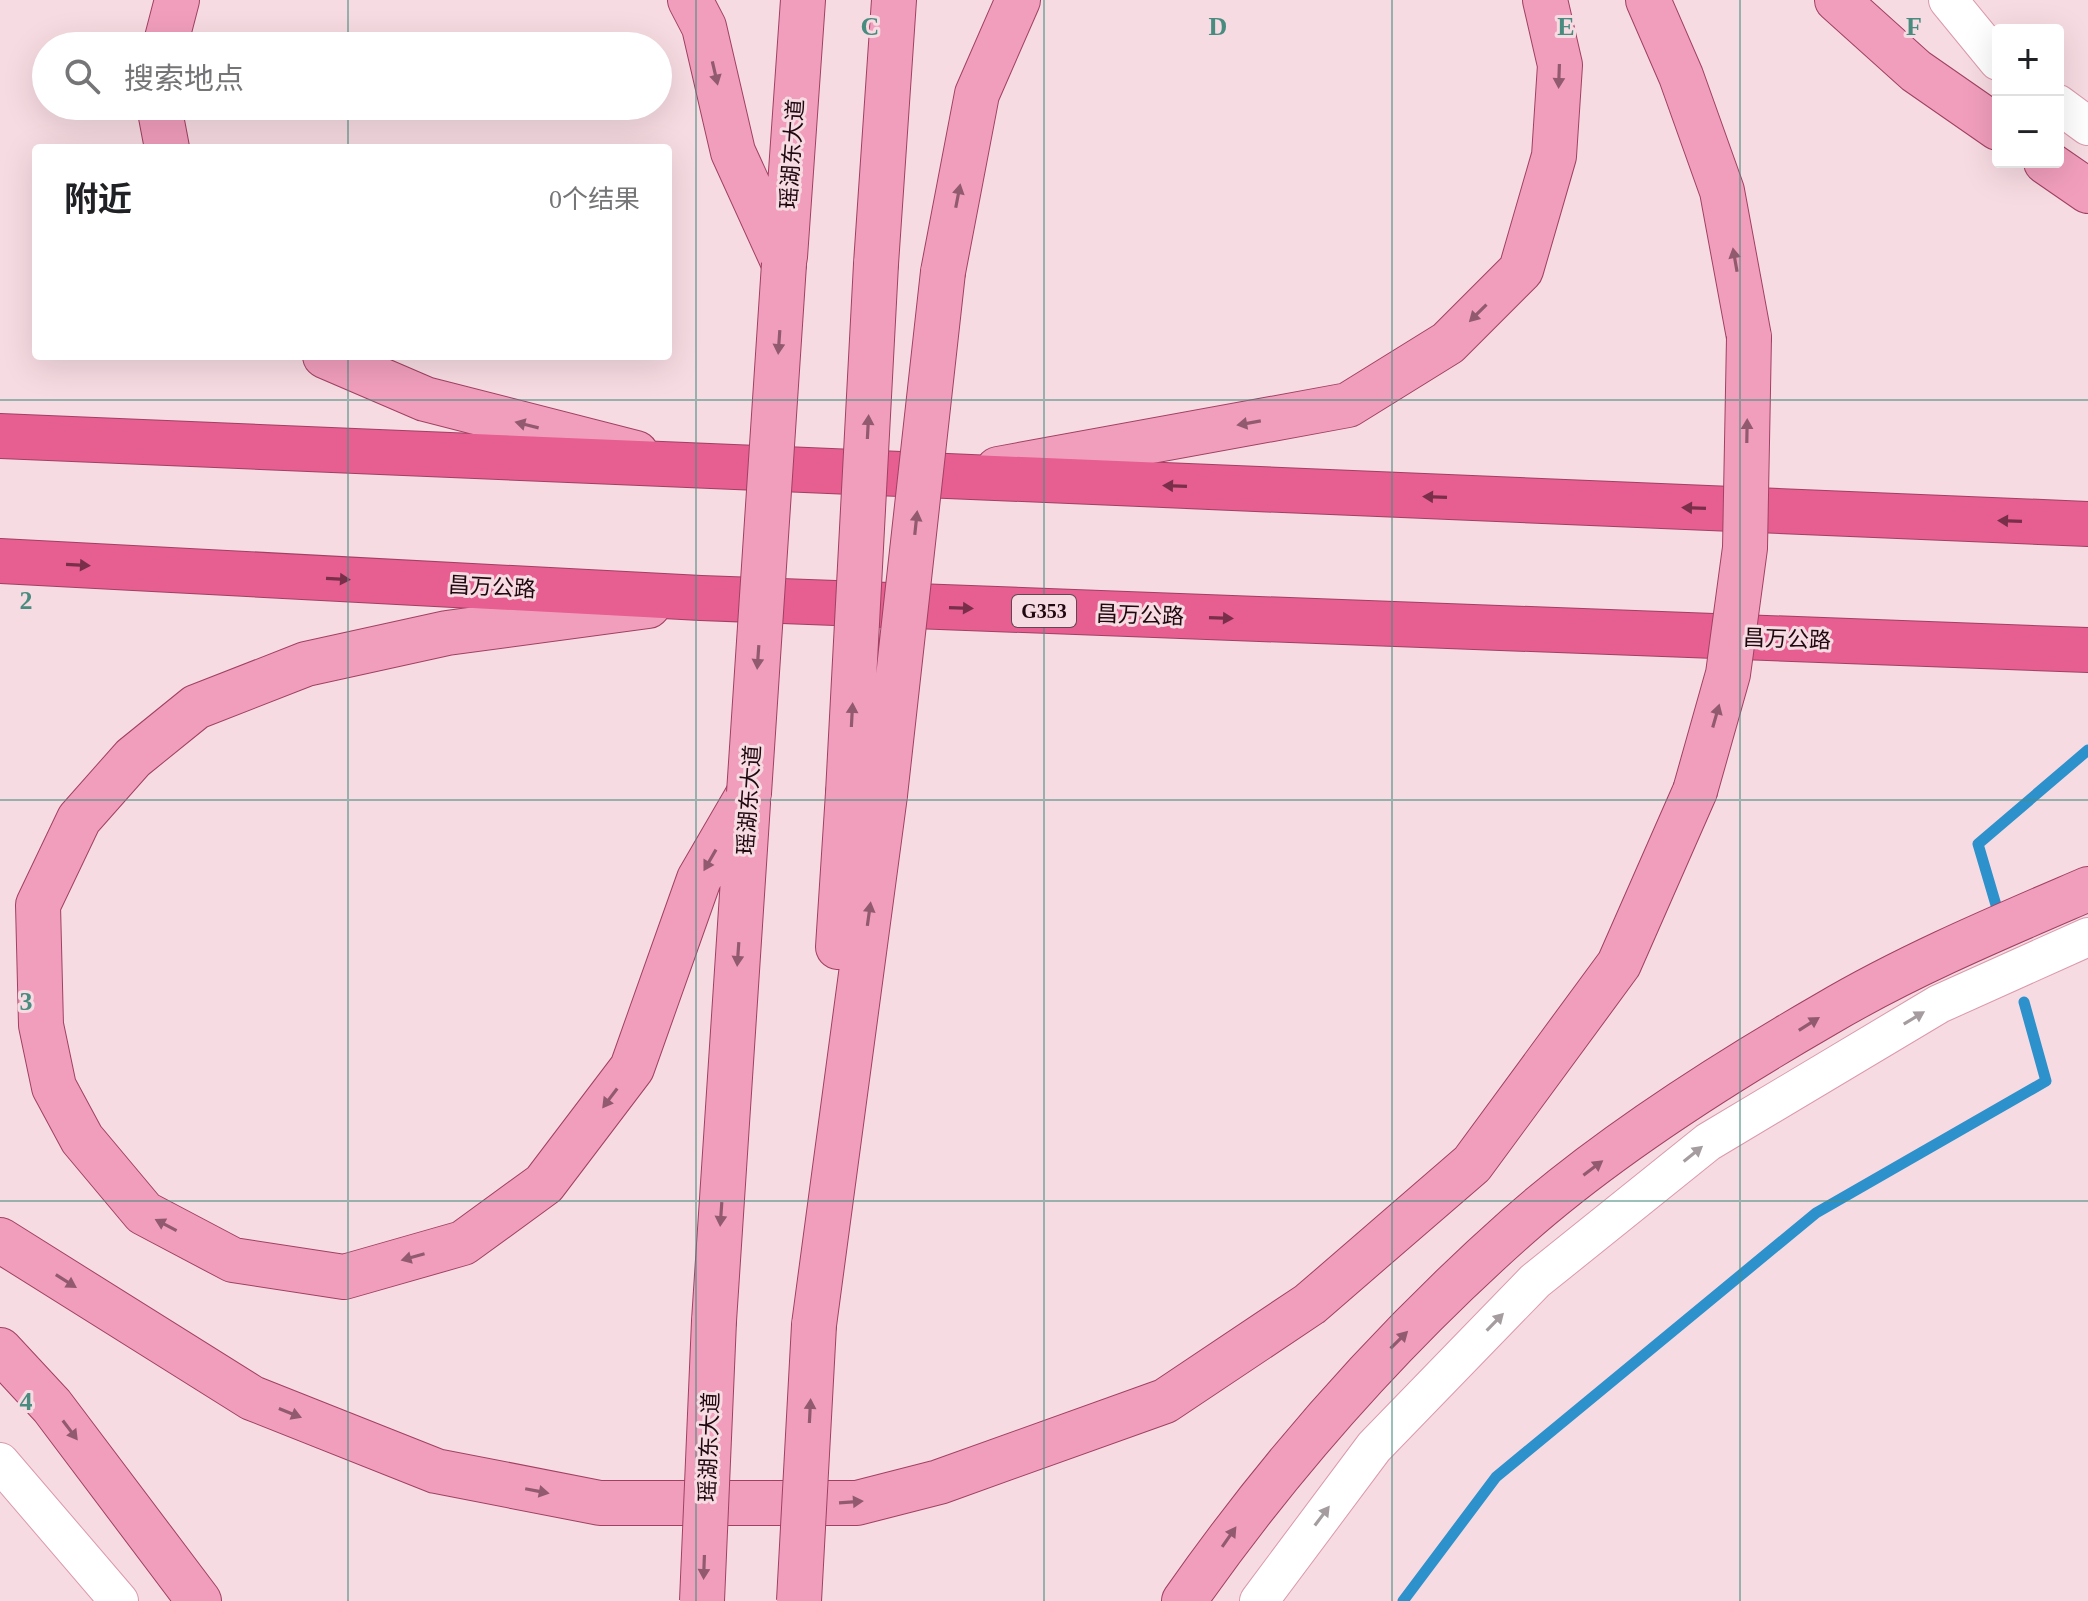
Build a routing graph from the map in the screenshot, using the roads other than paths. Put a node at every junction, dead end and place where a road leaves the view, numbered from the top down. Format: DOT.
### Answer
graph roads {
  1 [pos="177,0"];
  2 [pos="690,0"];
  3 [pos="803,0"];
  4 [pos="894,0"];
  5 [pos="1018,0"];
  6 [pos="1545,0"];
  7 [pos="1648,0"];
  8 [pos="1837,0"];
  9 [pos="1948,0"];
  10 [pos="169,32"];
  11 [pos="1992,54"];
  12 [pos="2064,108"];
  13 [pos="162,120"];
  14 [pos="1992,124"];
  15 [pos="2088,126"];
  16 [pos="166,144"];
  17 [pos="2055,168"];
  18 [pos="2088,191"];
  19 [pos="784,264"];
  20 [pos="334,360"];
  21 [pos="0,436"];
  22 [pos="684,465"];
  23 [pos="957,477"];
  24 [pos="2088,524"];
  25 [pos="0,561"];
  26 [pos="701,598"];
  27 [pos="2088,650"];
  28 [pos="749,793"];
  29 [pos="867,794"];
  30 [pos="2088,889"];
  31 [pos="2088,937"];
  32 [pos="0,1240"];
  33 [pos="0,1350"];
  34 [pos="0,1462"];
  35 [pos="119,1601"];
  36 [pos="199,1601"];
  37 [pos="702,1601"];
  38 [pos="799,1601"];
  39 [pos="1184,1601"];
  40 [pos="1259,1601"];
  1 -- 10 [label="main road"];
  2 -- 19 [label="main road, one-way"];
  3 -- 19 [label="main road, 瑶湖东大道"];
  29 -- 4 [label="main road, one-way, bridge"];
  29 -- 5 [label="main road, one-way, bridge"];
  6 -- 23 [label="main road, one-way"];
  32 -- 7 [label="main road, one-way, bridge"];
  8 -- 14 [label="main road"];
  9 -- 11 [label="street"];
  12 -- 15 [label="street"];
  13 -- 16 [label="main road"];
  17 -- 18 [label="main road"];
  19 -- 28 [label="main road, 瑶湖东大道, one-way, bridge"];
  22 -- 20 [label="main road, one-way"];
  21 -- 22 [label="highway"];
  22 -- 23 [label="highway"];
  24 -- 23 [label="highway, one-way"];
  25 -- 26 [label="highway, 昌万公路 / G353, one-way"];
  26 -- 27 [label="highway, 昌万公路 / G353, one-way"];
  28 -- 26 [label="main road, one-way"];
  28 -- 37 [label="main road, 瑶湖东大道, one-way, bridge"];
  38 -- 29 [label="main road, one-way, bridge"];
  39 -- 30 [label="main road, one-way"];
  40 -- 31 [label="street, one-way"];
  33 -- 36 [label="main road, one-way"];
  34 -- 35 [label="street"];
}
